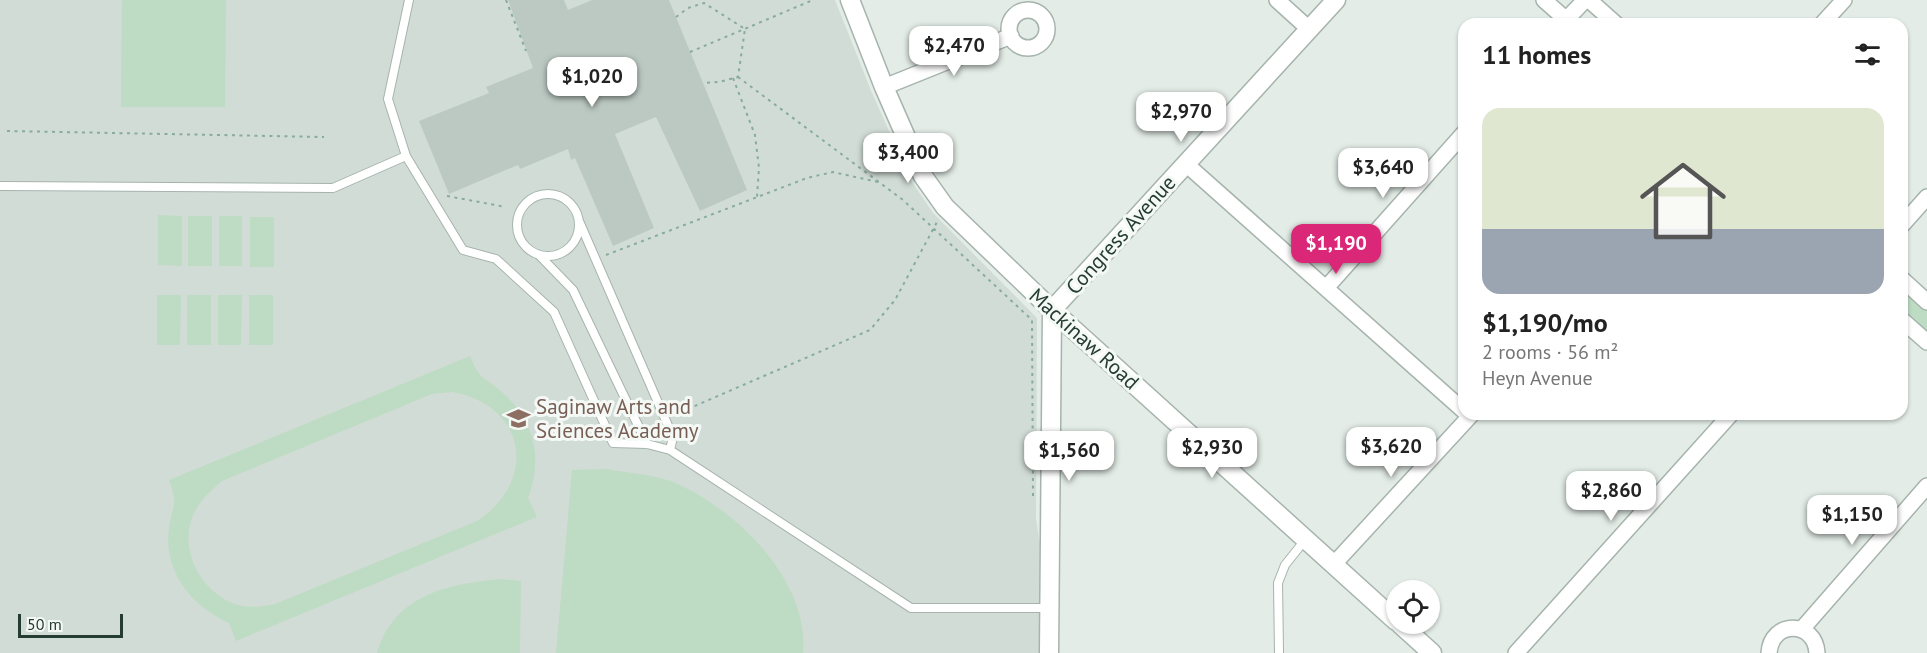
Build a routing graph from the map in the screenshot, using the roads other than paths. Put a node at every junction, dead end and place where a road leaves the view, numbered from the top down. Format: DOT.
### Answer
graph roads {
  1 [pos="409,0"];
  2 [pos="850,0"];
  3 [pos="1276,0"];
  4 [pos="1336,0"];
  5 [pos="1544,0"];
  6 [pos="1585,0"];
  7 [pos="1589,0"];
  8 [pos="1844,0"];
  9 [pos="1562,18"];
  10 [pos="1569,18"];
  11 [pos="1609,18"];
  12 [pos="1828,18"];
  13 [pos="1310,29"];
  14 [pos="1011,36"];
  15 [pos="884,87"];
  16 [pos="1458,140"];
  17 [pos="406,156"];
  18 [pos="1186,164"];
  19 [pos="0,186"];
  20 [pos="1927,197"];
  21 [pos="1908,218"];
  22 [pos="579,222"];
  23 [pos="539,255"];
  24 [pos="1908,285"];
  25 [pos="1326,288"];
  26 [pos="1927,302"];
  27 [pos="1052,310"];
  28 [pos="1908,325"];
  29 [pos="1927,342"];
  30 [pos="1458,405"];
  31 [pos="1463,420"];
  32 [pos="1726,420"];
  33 [pos="646,444"];
  34 [pos="670,450"];
  35 [pos="1927,486"];
  36 [pos="1306,539"];
  37 [pos="1334,564"];
  38 [pos="1050,608"];
  39 [pos="1386,611"];
  40 [pos="1802,628"];
  41 [pos="1411,634"];
  42 [pos="1049,653"];
  43 [pos="1279,653"];
  44 [pos="1432,653"];
  45 [pos="1516,653"];
  46 [pos="1769,653"];
  47 [pos="1817,653"];
  1 -- 17 [label="lane"];
  2 -- 15 [label="street, Mackinaw Road"];
  3 -- 13 [label="street"];
  4 -- 13 [label="street, Congress Avenue"];
  5 -- 9 [label="street"];
  6 -- 10 [label="street"];
  7 -- 11 [label="street"];
  8 -- 12 [label="street"];
  13 -- 18 [label="street, Congress Avenue"];
  14 -- 15 [label="street"];
  15 -- 27 [label="street, Mackinaw Road"];
  16 -- 25 [label="street"];
  17 -- 19 [label="lane"];
  17 -- 33 [label="lane"];
  18 -- 25 [label="street"];
  18 -- 27 [label="street, Congress Avenue"];
  20 -- 21 [label="street"];
  22 -- 23 [label="lane"];
  22 -- 23 [label="lane"];
  22 -- 34 [label="lane"];
  23 -- 33 [label="lane"];
  24 -- 26 [label="street"];
  25 -- 30 [label="street"];
  27 -- 36 [label="street, Mackinaw Road"];
  27 -- 38 [label="street"];
  28 -- 29 [label="street"];
  31 -- 37 [label="street"];
  32 -- 45 [label="street"];
  33 -- 34 [label="lane"];
  34 -- 38 [label="lane"];
  35 -- 40 [label="street"];
  36 -- 37 [label="street, Mackinaw Road"];
  36 -- 43 [label="lane"];
  37 -- 39 [label="street, Mackinaw Road"];
  38 -- 42 [label="street"];
  40 -- 46 [label="street"];
  40 -- 47 [label="street"];
  41 -- 44 [label="street, Mackinaw Road"];
}
